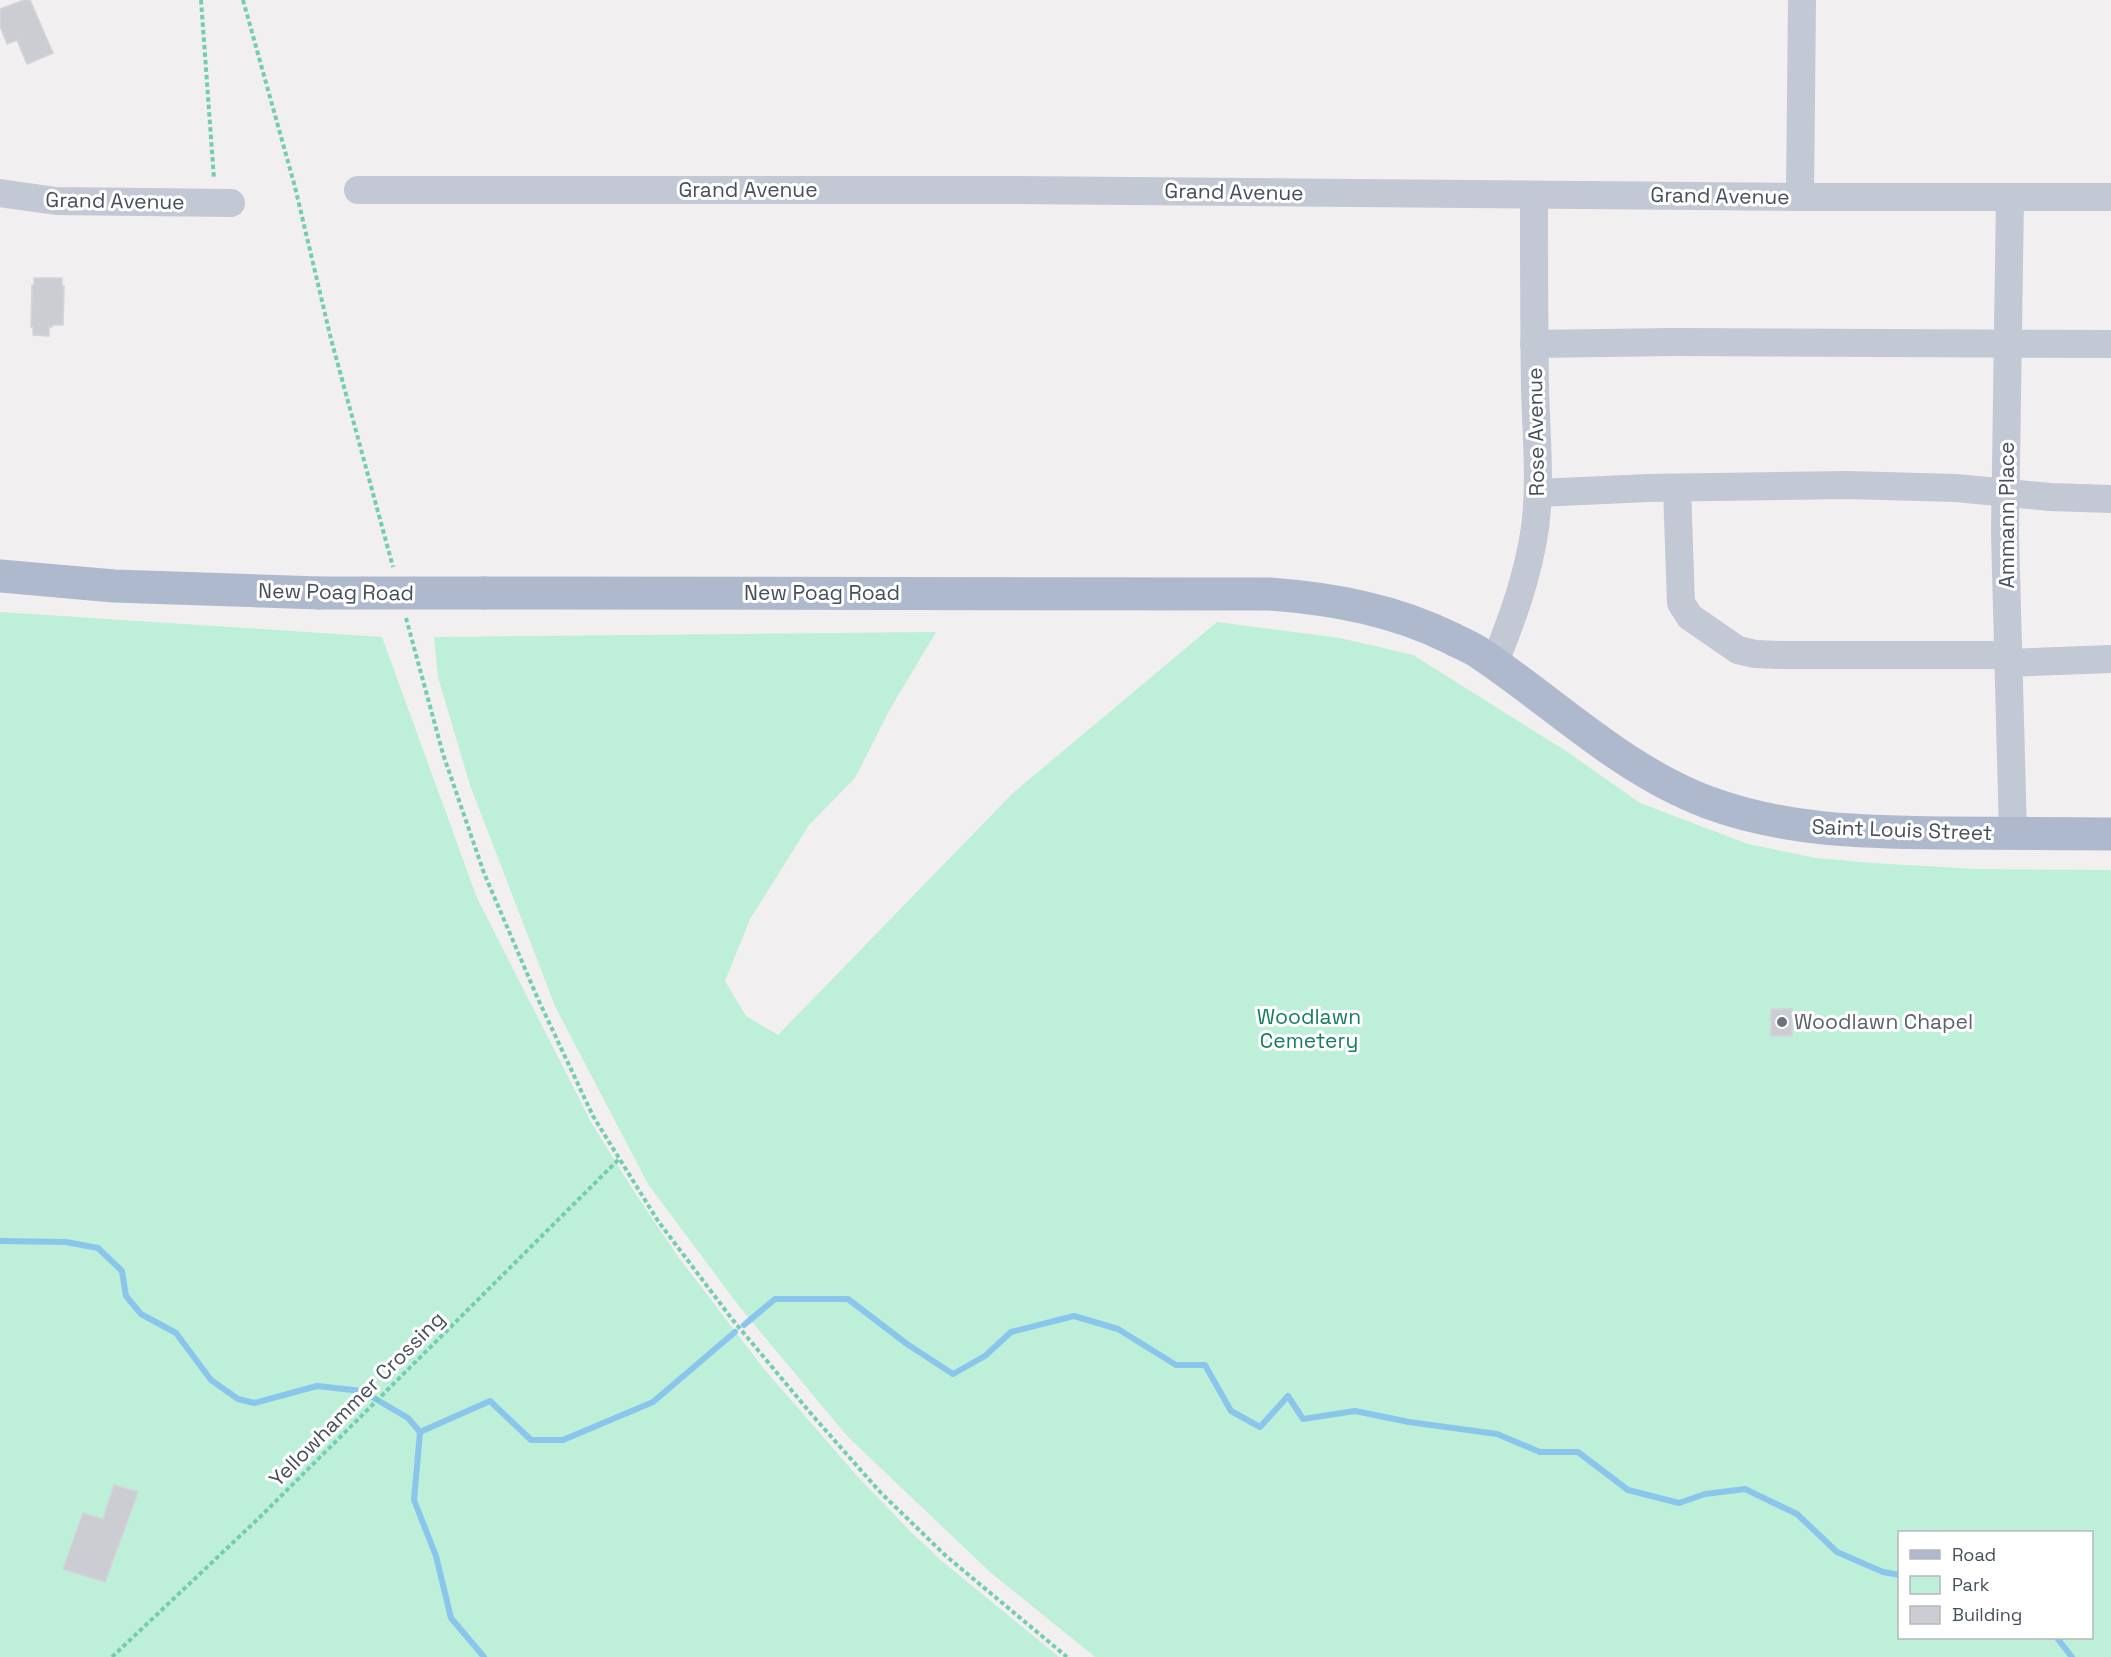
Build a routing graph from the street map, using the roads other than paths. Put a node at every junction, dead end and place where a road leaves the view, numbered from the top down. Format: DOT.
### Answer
graph roads {
  1 [pos="1802,0"];
  2 [pos="358,190"];
  3 [pos="0,193"];
  4 [pos="1534,195"];
  5 [pos="1800,197"];
  6 [pos="2010,197"];
  7 [pos="2111,197"];
  8 [pos="218,203"];
  9 [pos="2008,342"];
  10 [pos="1534,344"];
  11 [pos="2111,344"];
  12 [pos="1677,488"];
  13 [pos="1538,493"];
  14 [pos="2006,493"];
  15 [pos="2111,499"];
  16 [pos="0,576"];
  17 [pos="2009,659"];
  18 [pos="2111,659"];
  19 [pos="1494,664"];
  20 [pos="1605,744"];
  21 [pos="2013,834"];
  22 [pos="2111,834"];
  1 -- 5 [label="street"];
  2 -- 4 [label="street, Grand Avenue"];
  3 -- 8 [label="street, Grand Avenue"];
  4 -- 5 [label="street, Grand Avenue"];
  4 -- 10 [label="street, Rose Avenue"];
  5 -- 6 [label="street, Grand Avenue"];
  6 -- 7 [label="street, Grand Avenue"];
  6 -- 9 [label="street, Ammann Place"];
  9 -- 10 [label="street"];
  9 -- 11 [label="street"];
  9 -- 14 [label="street, Ammann Place"];
  10 -- 13 [label="street, Rose Avenue"];
  12 -- 13 [label="street"];
  12 -- 14 [label="street"];
  12 -- 17 [label="street"];
  13 -- 19 [label="street, Rose Avenue"];
  14 -- 15 [label="street"];
  14 -- 17 [label="street, Ammann Place"];
  16 -- 19 [label="main road, New Poag Road, bridge"];
  17 -- 18 [label="street"];
  17 -- 21 [label="street, Ammann Place"];
  19 -- 20 [label="main road, New Poag Road"];
  20 -- 21 [label="main road, Saint Louis Street"];
  21 -- 22 [label="main road, Saint Louis Street"];
}
